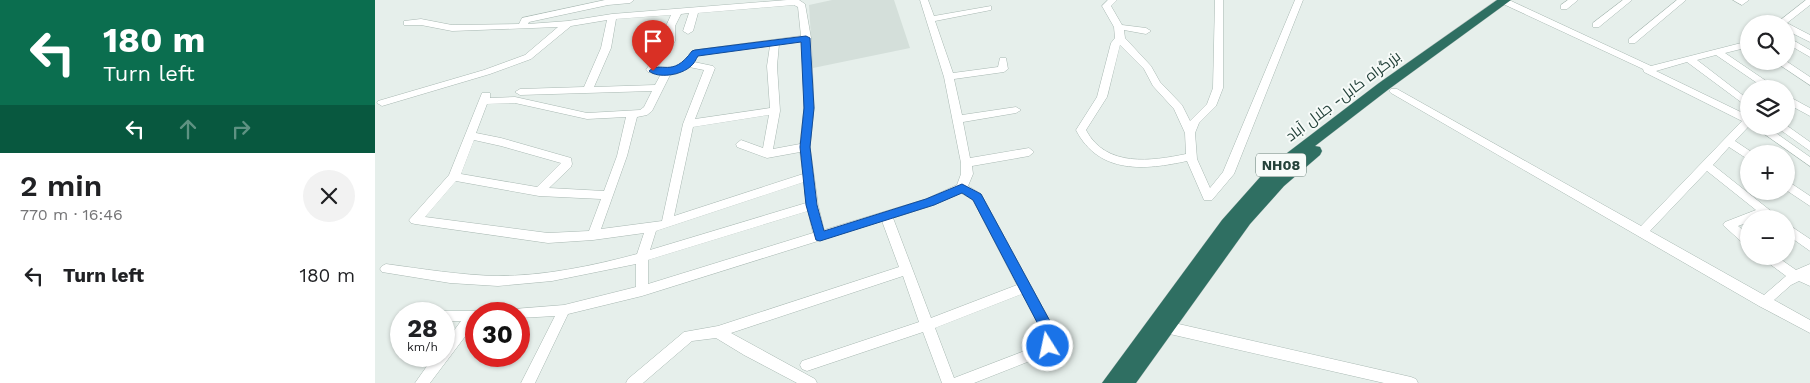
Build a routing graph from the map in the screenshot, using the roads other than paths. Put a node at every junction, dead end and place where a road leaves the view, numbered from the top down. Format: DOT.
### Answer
graph roads {
  1 [pos="630,0"];
  2 [pos="924,0"];
  3 [pos="1113,0"];
  4 [pos="1219,0"];
  5 [pos="1299,0"];
  6 [pos="1574,0"];
  7 [pos="1628,0"];
  8 [pos="1682,0"];
  9 [pos="1737,0"];
  10 [pos="1745,0"];
  11 [pos="793,1"];
  12 [pos="1509,1"];
  13 [pos="1810,1"];
  14 [pos="746,3"];
  15 [pos="1564,7"];
  16 [pos="988,8"];
  17 [pos="1800,8"];
  18 [pos="694,11"];
  19 [pos="677,12"];
  20 [pos="1810,13"];
  21 [pos="1791,15"];
  22 [pos="612,17"];
  23 [pos="930,20"];
  24 [pos="407,23"];
  25 [pos="567,24"];
  26 [pos="1595,25"];
  27 [pos="522,27"];
  28 [pos="1119,27"];
  29 [pos="1795,30"];
  30 [pos="687,31"];
  31 [pos="1146,31"];
  32 [pos="1799,32"];
  33 [pos="1795,34"];
  34 [pos="806,38"];
  35 [pos="1120,39"];
  36 [pos="1810,39"];
  37 [pos="775,41"];
  38 [pos="1632,41"];
  39 [pos="1795,43"];
  40 [pos="1740,46"];
  41 [pos="1717,52"];
  42 [pos="1810,54"];
  43 [pos="1689,59"];
  44 [pos="1003,60"];
  45 [pos="688,64"];
  46 [pos="1650,69"];
  47 [pos="1792,70"];
  48 [pos="666,72"];
  49 [pos="949,77"];
  50 [pos="1759,80"];
  51 [pos="1810,82"];
  52 [pos="657,88"];
  53 [pos="588,90"];
  54 [pos="1394,91"];
  55 [pos="520,92"];
  56 [pos="1740,98"];
  57 [pos="381,103"];
  58 [pos="1795,104"];
  59 [pos="1015,110"];
  60 [pos="775,111"];
  61 [pos="1810,113"];
  62 [pos="632,115"];
  63 [pos="1740,116"];
  64 [pos="957,120"];
  65 [pos="688,124"];
  66 [pos="1740,130"];
  67 [pos="1190,133"];
  68 [pos="1771,135"];
  69 [pos="1792,135"];
  70 [pos="471,136"];
  71 [pos="1729,142"];
  72 [pos="741,144"];
  73 [pos="805,147"];
  74 [pos="1810,148"];
  75 [pos="1740,150"];
  76 [pos="1029,152"];
  77 [pos="767,154"];
  78 [pos="1192,156"];
  79 [pos="1810,162"];
  80 [pos="966,163"];
  81 [pos="1705,165"];
  82 [pos="808,176"];
  83 [pos="455,177"];
  84 [pos="962,188"];
  85 [pos="1795,191"];
  86 [pos="539,192"];
  87 [pos="607,195"];
  88 [pos="1810,202"];
  89 [pos="812,205"];
  90 [pos="1764,210"];
  91 [pos="885,216"];
  92 [pos="1740,221"];
  93 [pos="667,223"];
  94 [pos="652,227"];
  95 [pos="1642,232"];
  96 [pos="1740,234"];
  97 [pos="1795,234"];
  98 [pos="593,235"];
  99 [pos="820,236"];
  100 [pos="1810,246"];
  101 [pos="642,257"];
  102 [pos="1784,265"];
  103 [pos="385,269"];
  104 [pos="906,270"];
  105 [pos="1803,275"];
  106 [pos="1025,287"];
  107 [pos="641,291"];
  108 [pos="1765,302"];
  109 [pos="563,310"];
  110 [pos="530,312"];
  111 [pos="927,325"];
  112 [pos="1160,325"];
  113 [pos="1810,327"];
  114 [pos="465,328"];
  115 [pos="719,332"];
  116 [pos="455,340"];
  117 [pos="807,365"];
  118 [pos="434,367"];
  119 [pos="422,383"];
  120 [pos="528,383"];
  121 [pos="633,383"];
  122 [pos="810,383"];
  123 [pos="949,383"];
  124 [pos="958,383"];
  125 [pos="1111,383"];
  126 [pos="1125,383"];
  127 [pos="1411,383"];
  1 -- 27 [label="street"];
  2 -- 23 [label="street"];
  3 -- 28 [label="street"];
  4 -- 67 [label="street"];
  5 -- 78 [label="street"];
  6 -- 15 [label="street"];
  7 -- 26 [label="street"];
  8 -- 38 [label="street"];
  9 -- 10 [label="street"];
  11 -- 14 [label="street"];
  11 -- 34 [label="street"];
  12 -- 46 [label="street"];
  12 -- 54 [label="highway, بزرگراه کابل- جلال آباد / NH08"];
  12 -- 112 [label="highway, بزرگراه کابل- جلال آباد / NH08"];
  13 -- 17 [label="street"];
  14 -- 18 [label="street"];
  16 -- 23 [label="street"];
  17 -- 20 [label="street"];
  17 -- 21 [label="street"];
  18 -- 19 [label="street"];
  18 -- 30 [label="street"];
  19 -- 22 [label="street"];
  19 -- 48 [label="street"];
  22 -- 25 [label="street"];
  22 -- 53 [label="street"];
  23 -- 49 [label="street"];
  24 -- 27 [label="street"];
  25 -- 27 [label="street"];
  25 -- 57 [label="street"];
  28 -- 31 [label="street"];
  28 -- 35 [label="street"];
  29 -- 32 [label="street"];
  32 -- 33 [label="street"];
  32 -- 36 [label="street"];
  34 -- 37 [label="street"];
  34 -- 73 [label="street"];
  35 -- 67 [label="street"];
  35 -- 78 [label="street"];
  37 -- 45 [label="street"];
  37 -- 60 [label="street"];
  39 -- 42 [label="street"];
  40 -- 41 [label="street"];
  41 -- 43 [label="street"];
  41 -- 50 [label="street"];
  43 -- 46 [label="street"];
  43 -- 56 [label="street"];
  44 -- 49 [label="street"];
  45 -- 48 [label="street"];
  45 -- 65 [label="street"];
  46 -- 63 [label="street"];
  47 -- 51 [label="street"];
  48 -- 52 [label="street"];
  49 -- 64 [label="street"];
  52 -- 53 [label="street"];
  52 -- 62 [label="street"];
  53 -- 55 [label="street"];
  54 -- 95 [label="street"];
  54 -- 112 [label="highway, بزرگراه کابل- جلال آباد / NH08"];
  58 -- 61 [label="street"];
  59 -- 64 [label="street"];
  60 -- 65 [label="street"];
  60 -- 77 [label="street"];
  62 -- 70 [label="street"];
  62 -- 87 [label="street"];
  64 -- 80 [label="street"];
  65 -- 93 [label="street"];
  66 -- 71 [label="street"];
  67 -- 78 [label="street"];
  68 -- 79 [label="street"];
  69 -- 74 [label="street"];
  70 -- 83 [label="street"];
  70 -- 86 [label="street"];
  71 -- 75 [label="street"];
  71 -- 81 [label="street"];
  72 -- 77 [label="street"];
  73 -- 77 [label="street"];
  73 -- 82 [label="street"];
  76 -- 80 [label="street"];
  80 -- 84 [label="street"];
  81 -- 90 [label="street"];
  81 -- 95 [label="street"];
  82 -- 89 [label="street"];
  82 -- 93 [label="street"];
  83 -- 86 [label="street"];
  83 -- 98 [label="street"];
  84 -- 91 [label="street"];
  84 -- 106 [label="street"];
  85 -- 88 [label="street"];
  86 -- 87 [label="street"];
  87 -- 98 [label="street"];
  89 -- 99 [label="street"];
  89 -- 101 [label="street"];
  91 -- 99 [label="street"];
  91 -- 104 [label="street"];
  92 -- 96 [label="street"];
  93 -- 94 [label="street"];
  94 -- 98 [label="street"];
  94 -- 101 [label="street"];
  95 -- 108 [label="street"];
  97 -- 100 [label="street"];
  99 -- 107 [label="street"];
  101 -- 103 [label="street"];
  101 -- 107 [label="street"];
  102 -- 105 [label="street"];
  104 -- 111 [label="street"];
  104 -- 115 [label="street"];
  105 -- 108 [label="street"];
  106 -- 111 [label="street"];
  106 -- 124 [label="street"];
  107 -- 109 [label="street"];
  108 -- 113 [label="street"];
  109 -- 110 [label="street"];
  109 -- 120 [label="street"];
  111 -- 117 [label="street"];
  111 -- 123 [label="street"];
  112 -- 125 [label="highway, بزرگراه کابل- جلال آباد / NH08"];
  112 -- 126 [label="highway, بزرگراه کابل- جلال آباد / NH08"];
  112 -- 127 [label="street"];
  114 -- 116 [label="street"];
  115 -- 121 [label="street"];
  115 -- 122 [label="street"];
  118 -- 119 [label="street"];
}
